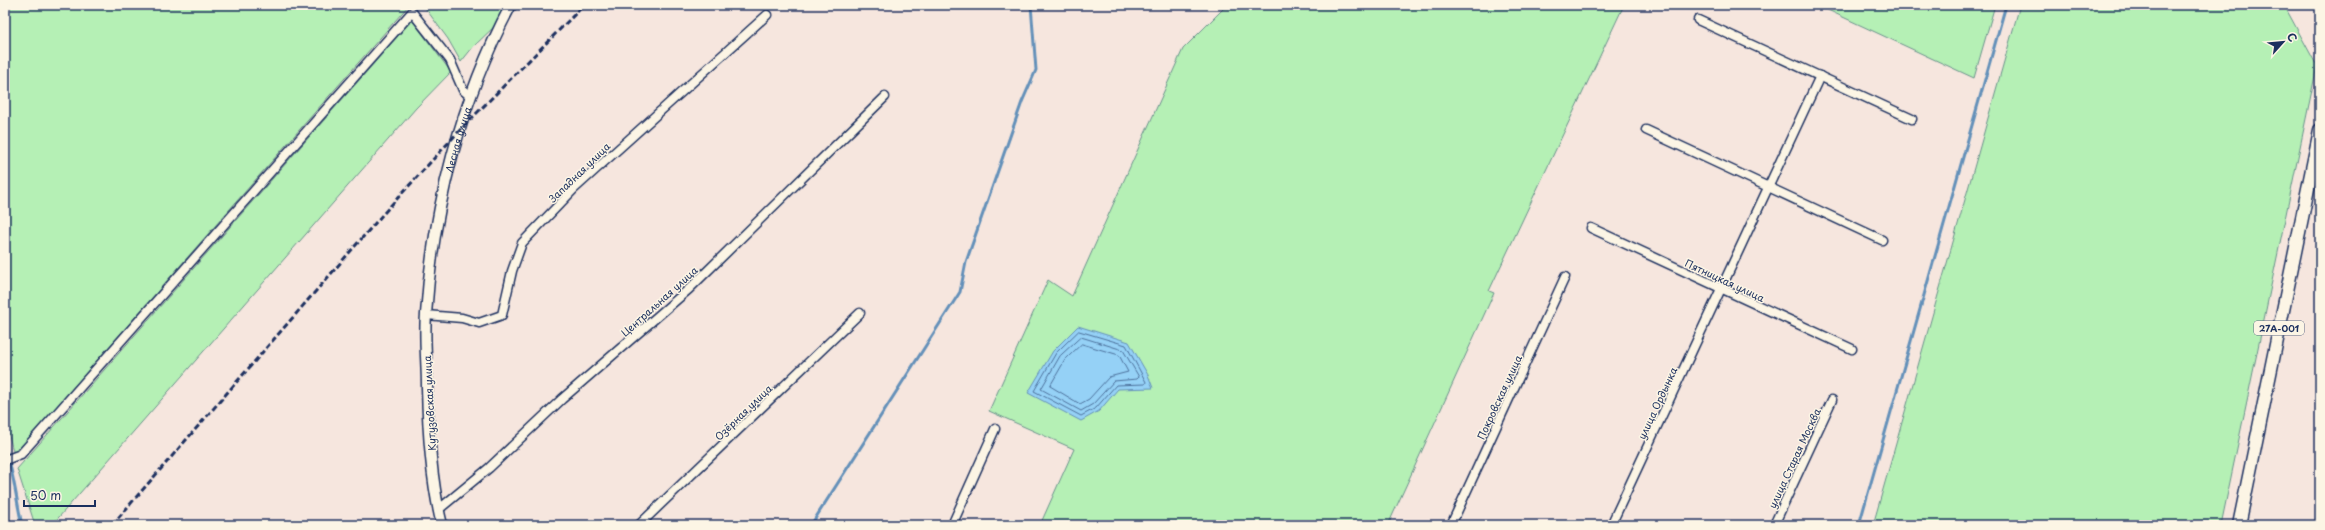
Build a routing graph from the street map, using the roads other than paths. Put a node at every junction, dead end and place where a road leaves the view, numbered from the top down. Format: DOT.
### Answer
graph roads {
  1 [pos="511,5"];
  2 [pos="767,15"];
  3 [pos="1698,20"];
  4 [pos="1820,76"];
  5 [pos="471,97"];
  6 [pos="885,97"];
  7 [pos="1912,119"];
  8 [pos="1646,130"];
  9 [pos="2320,130"];
  10 [pos="1769,187"];
  11 [pos="1591,228"];
  12 [pos="1882,240"];
  13 [pos="1565,277"];
  14 [pos="430,281"];
  15 [pos="1721,290"];
  16 [pos="860,313"];
  17 [pos="426,315"];
  18 [pos="1852,349"];
  19 [pos="1832,400"];
  20 [pos="995,429"];
  21 [pos="5,460"];
  22 [pos="438,510"];
  23 [pos="442,525"];
  24 [pos="639,525"];
  25 [pos="952,525"];
  26 [pos="1451,525"];
  27 [pos="1611,525"];
  28 [pos="1774,525"];
  29 [pos="2238,525"];
  1 -- 5 [label="street, Лесная улица"];
  2 -- 17 [label="street, Западная улица"];
  3 -- 4 [label="street"];
  4 -- 7 [label="street"];
  4 -- 10 [label="street, улица Ордынка"];
  5 -- 14 [label="street, Лесная улица"];
  5 -- 21 [label="street"];
  6 -- 22 [label="street, Центральная улица"];
  8 -- 10 [label="street"];
  9 -- 29 [label="main road, 27А-001"];
  10 -- 12 [label="street"];
  10 -- 15 [label="street, улица Ордынка"];
  11 -- 15 [label="street, Пятницкая улица"];
  13 -- 26 [label="street, Покровская улица"];
  14 -- 17 [label="street, Кутузовская улица"];
  15 -- 18 [label="street, Пятницкая улица"];
  15 -- 27 [label="street, улица Ордынка"];
  16 -- 24 [label="street, Озёрная улица"];
  17 -- 22 [label="street, Кутузовская улица"];
  19 -- 28 [label="street, улица Старая Москва"];
  20 -- 25 [label="street"];
  22 -- 23 [label="street, Кутузовская улица"];
}
